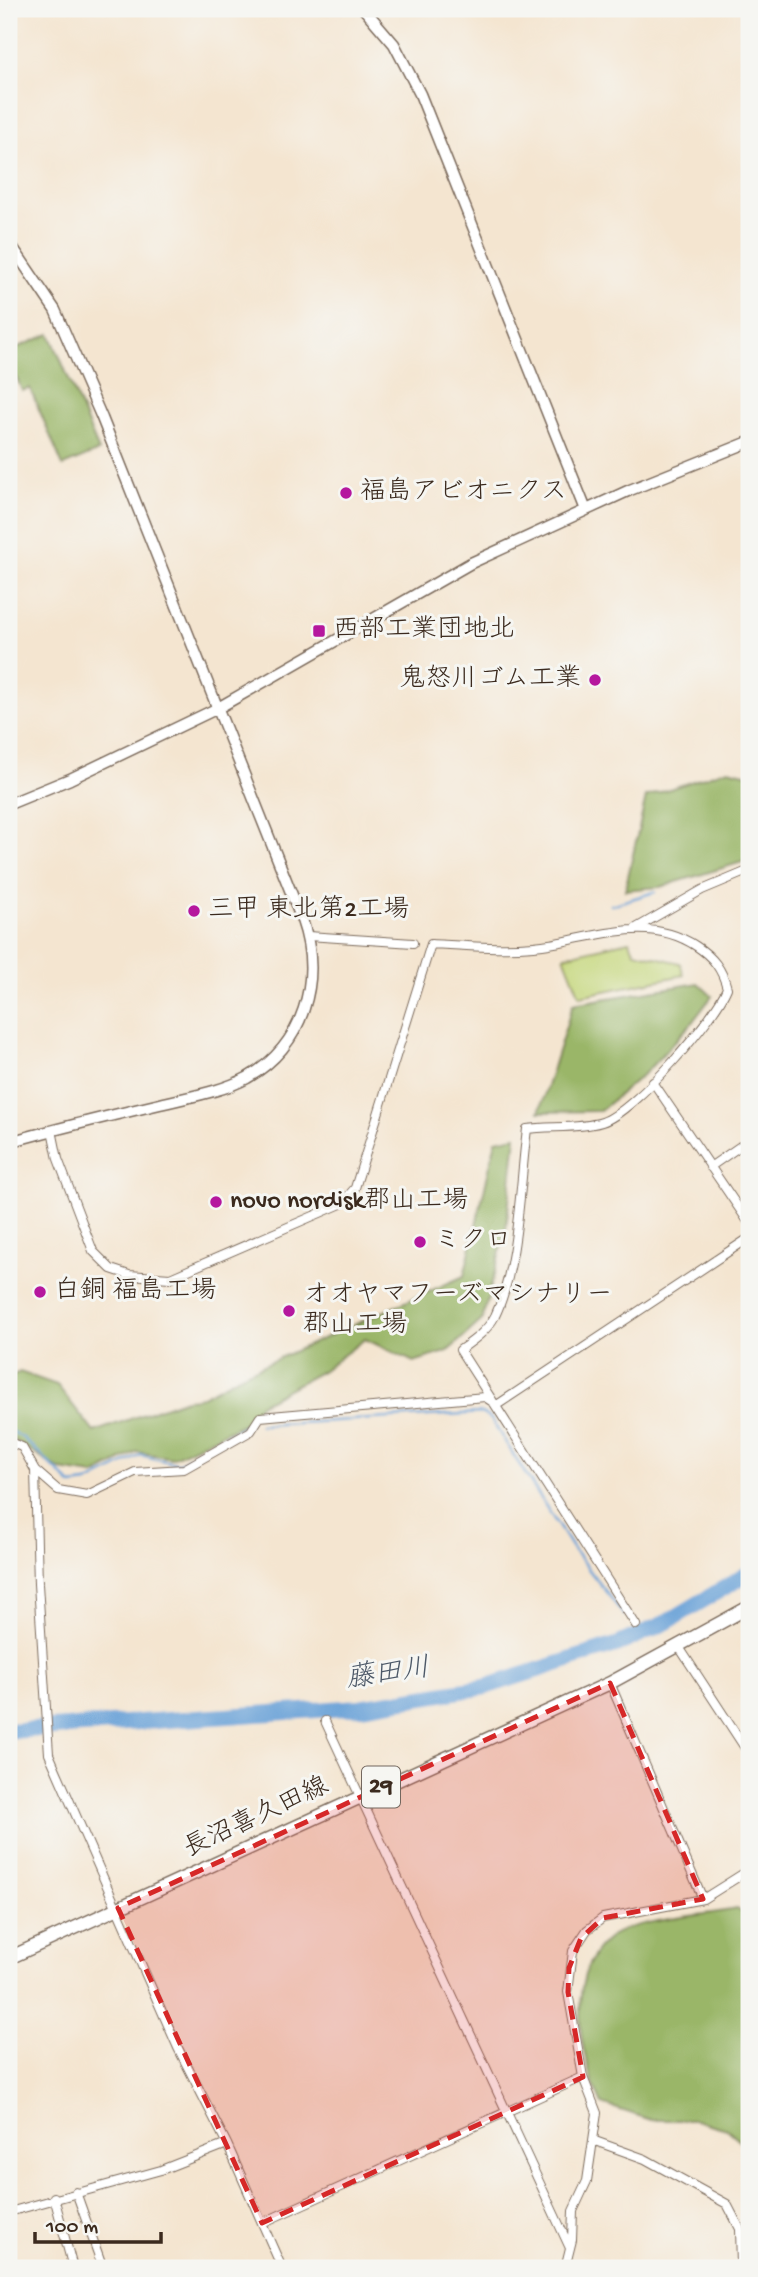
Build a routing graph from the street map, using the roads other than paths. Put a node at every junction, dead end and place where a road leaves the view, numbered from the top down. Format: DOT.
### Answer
graph roads {
  1 [pos="364,9"];
  2 [pos="9,242"];
  3 [pos="749,442"];
  4 [pos="586,510"];
  5 [pos="218,708"];
  6 [pos="9,804"];
  7 [pos="745,872"];
  8 [pos="633,930"];
  9 [pos="308,936"];
  10 [pos="413,943"];
  11 [pos="653,1082"];
  12 [pos="52,1130"];
  13 [pos="749,1140"];
  14 [pos="9,1142"];
  15 [pos="710,1167"];
  16 [pos="749,1223"];
  17 [pos="749,1238"];
  18 [pos="497,1405"];
  19 [pos="9,1442"];
  20 [pos="35,1470"];
  21 [pos="749,1607"];
  22 [pos="636,1625"];
  23 [pos="679,1647"];
  24 [pos="610,1683"];
  25 [pos="325,1721"];
  26 [pos="749,1754"];
  27 [pos="360,1796"];
  28 [pos="749,1870"];
  29 [pos="703,1899"];
  30 [pos="118,1908"];
  31 [pos="9,1958"];
  32 [pos="583,2077"];
  33 [pos="505,2113"];
  34 [pos="595,2141"];
  35 [pos="227,2144"];
  36 [pos="76,2192"];
  37 [pos="54,2197"];
  38 [pos="9,2212"];
  39 [pos="262,2223"];
  40 [pos="569,2246"];
  41 [pos="741,2265"];
  42 [pos="74,2268"];
  43 [pos="103,2268"];
  44 [pos="282,2268"];
  45 [pos="565,2268"];
  1 -- 4 [label="street"];
  2 -- 5 [label="street"];
  3 -- 4 [label="street"];
  4 -- 5 [label="street"];
  5 -- 6 [label="street"];
  5 -- 9 [label="street"];
  7 -- 8 [label="street"];
  8 -- 11 [label="street"];
  8 -- 12 [label="street"];
  9 -- 10 [label="street"];
  9 -- 12 [label="street"];
  11 -- 15 [label="street"];
  11 -- 18 [label="street"];
  12 -- 14 [label="street"];
  13 -- 15 [label="street"];
  15 -- 16 [label="street"];
  17 -- 18 [label="street"];
  18 -- 20 [label="street"];
  18 -- 22 [label="street"];
  19 -- 20 [label="street"];
  20 -- 30 [label="street"];
  21 -- 23 [label="main road, 長沼喜久田線 / 29"];
  23 -- 24 [label="main road, 長沼喜久田線 / 29"];
  23 -- 26 [label="street"];
  24 -- 27 [label="main road, 長沼喜久田線 / 29"];
  24 -- 29 [label="street"];
  25 -- 27 [label="street"];
  27 -- 30 [label="main road, 長沼喜久田線 / 29"];
  27 -- 33 [label="street"];
  28 -- 29 [label="street"];
  29 -- 32 [label="street"];
  30 -- 31 [label="main road, 長沼喜久田線 / 29"];
  30 -- 35 [label="street"];
  32 -- 33 [label="street"];
  32 -- 34 [label="street"];
  33 -- 39 [label="street"];
  33 -- 40 [label="street"];
  34 -- 40 [label="street"];
  34 -- 41 [label="street"];
  35 -- 36 [label="street"];
  35 -- 39 [label="street"];
  36 -- 37 [label="street"];
  36 -- 43 [label="street"];
  37 -- 38 [label="street"];
  37 -- 42 [label="street"];
  39 -- 44 [label="street"];
  40 -- 45 [label="street"];
}
